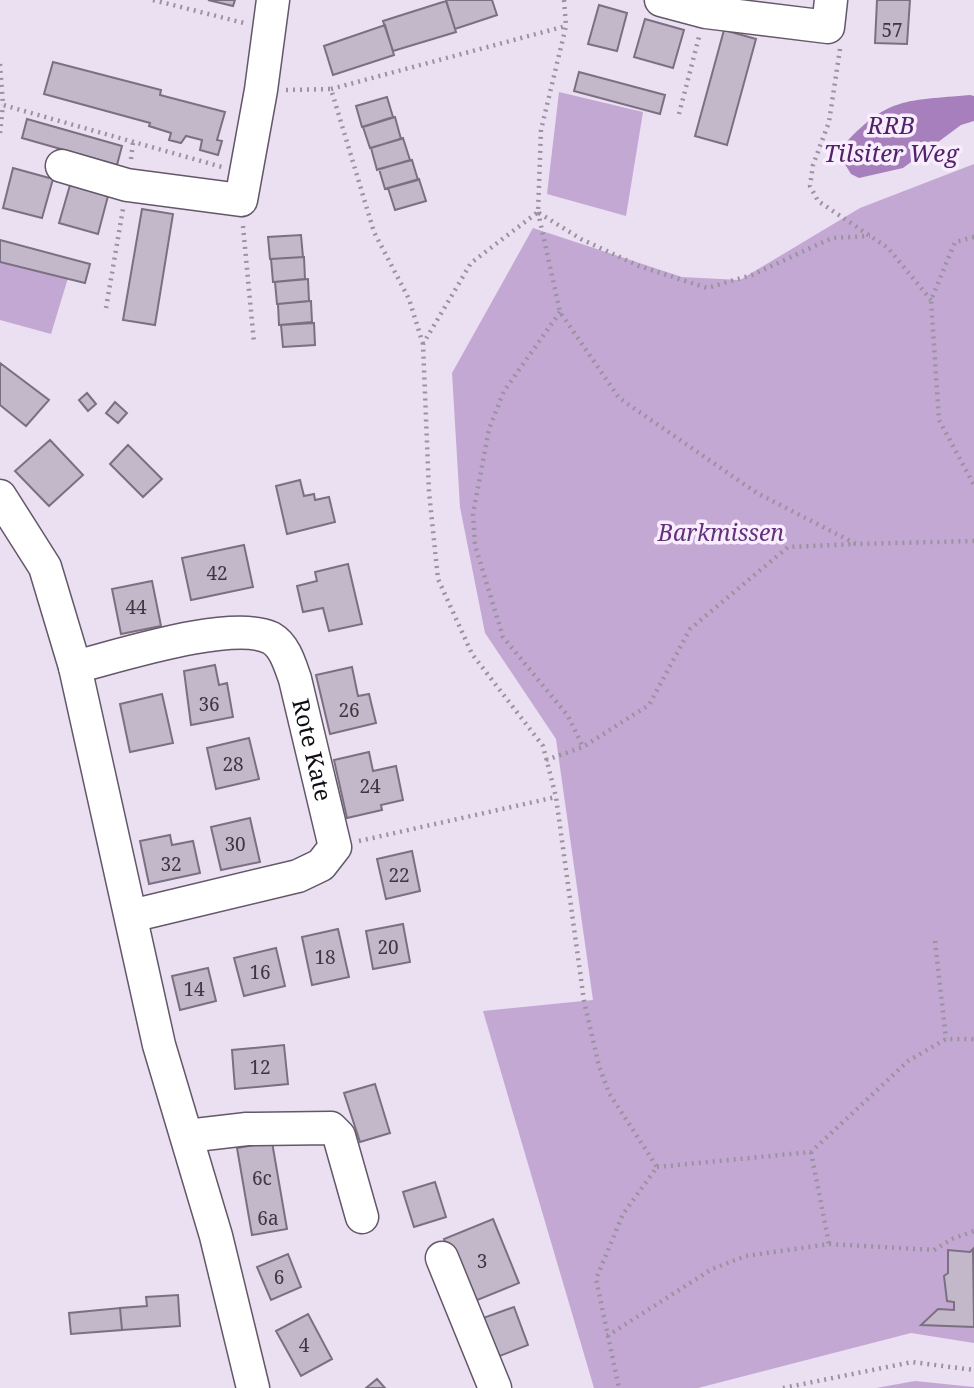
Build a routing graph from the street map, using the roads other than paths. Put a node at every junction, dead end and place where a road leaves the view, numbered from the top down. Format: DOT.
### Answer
graph roads {
  1 [pos="661,0"];
  2 [pos="829,13"];
  3 [pos="272,15"];
  4 [pos="62,166"];
  5 [pos="0,496"];
  6 [pos="75,667"];
  7 [pos="131,916"];
  8 [pos="187,1136"];
  9 [pos="362,1217"];
  10 [pos="442,1258"];
  11 [pos="253,1388"];
  12 [pos="495,1388"];
  1 -- 2 [label="street"];
  3 -- 4 [label="street"];
  5 -- 6 [label="street"];
  6 -- 7 [label="street"];
  6 -- 7 [label="street, Rote Kate"];
  7 -- 8 [label="street"];
  8 -- 9 [label="street"];
  8 -- 11 [label="street"];
  10 -- 12 [label="street"];
}
